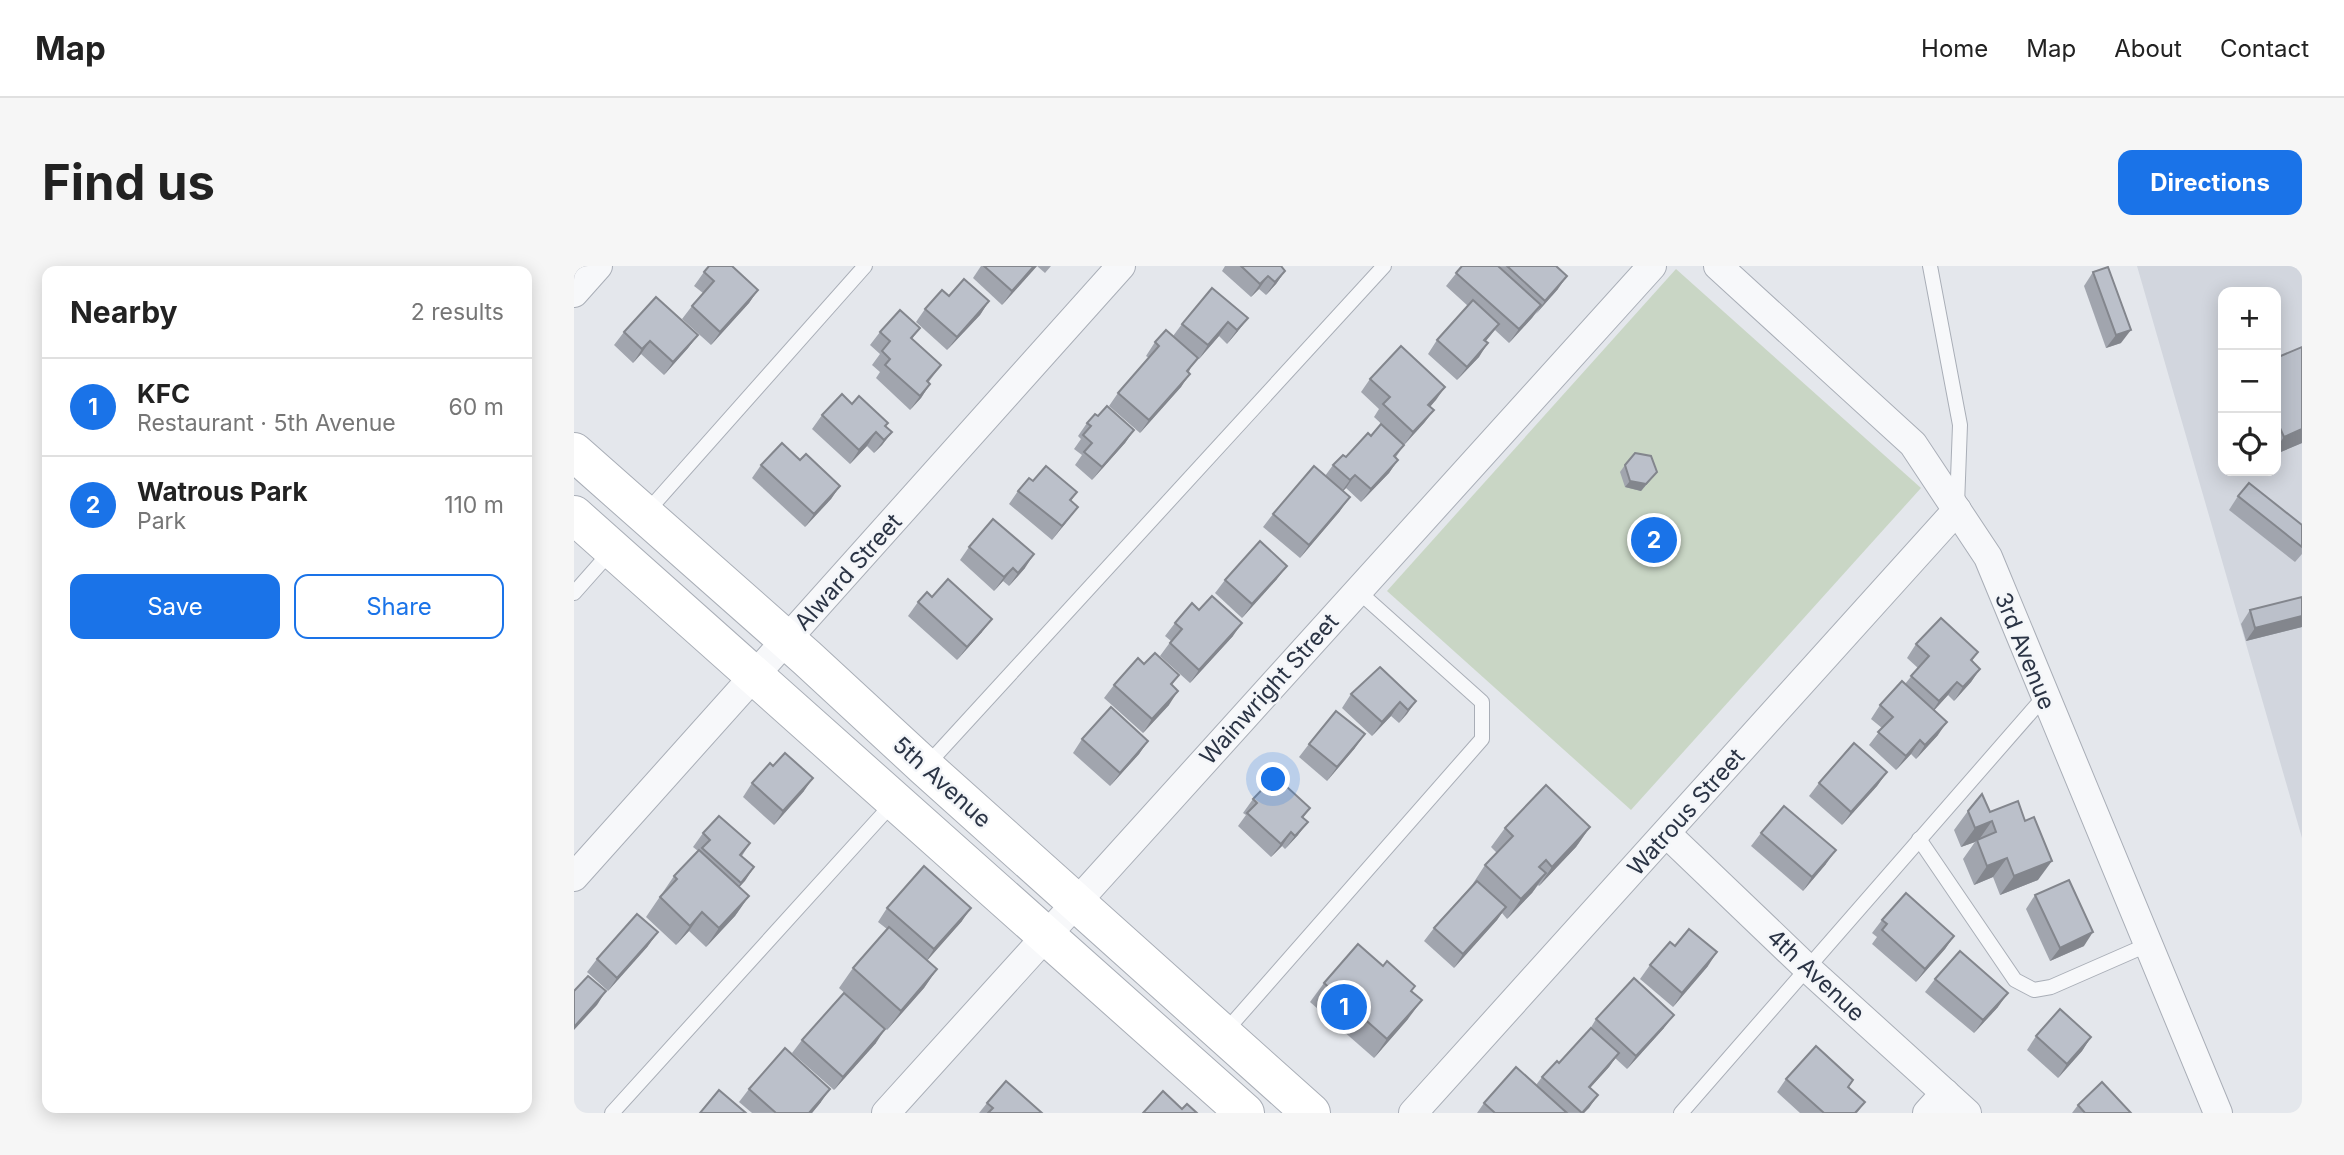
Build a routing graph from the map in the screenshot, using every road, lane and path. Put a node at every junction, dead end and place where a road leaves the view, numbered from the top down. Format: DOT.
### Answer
graph roads {
  1 [pos="598,266"];
  2 [pos="865,266"];
  3 [pos="1121,266"];
  4 [pos="1384,266"];
  5 [pos="1652,266"];
  6 [pos="1718,266"];
  7 [pos="1930,266"];
  8 [pos="574,293"];
  9 [pos="574,452"];
  10 [pos="1957,510"];
  11 [pos="574,515"];
  12 [pos="644,515"];
  13 [pos="613,549"];
  14 [pos="1358,591"];
  15 [pos="574,593"];
  16 [pos="787,640"];
  17 [pos="756,676"];
  18 [pos="2044,697"];
  19 [pos="925,767"];
  20 [pos="895,800"];
  21 [pos="1667,834"];
  22 [pos="1919,839"];
  23 [pos="574,877"];
  24 [pos="1076,902"];
  25 [pos="1047,934"];
  26 [pos="2147,945"];
  27 [pos="1806,967"];
  28 [pos="1223,1034"];
  29 [pos="1936,1103"];
  30 [pos="612,1113"];
  31 [pos="886,1113"];
  32 [pos="1245,1113"];
  33 [pos="1311,1113"];
  34 [pos="1413,1113"];
  35 [pos="1681,1113"];
  36 [pos="1967,1113"];
  37 [pos="2218,1113"];
  1 -- 8 [label="street"];
  2 -- 12 [label="lane"];
  3 -- 16 [label="street, Alward Street"];
  4 -- 19 [label="lane"];
  5 -- 14 [label="street, Wainwright Street"];
  6 -- 10 [label="street, 3rd Avenue"];
  7 -- 10 [label="lane"];
  9 -- 12 [label="main road, 5th Avenue"];
  10 -- 18 [label="street, 3rd Avenue"];
  10 -- 21 [label="street, Watrous Street"];
  11 -- 13 [label="main road, 5th Avenue"];
  12 -- 16 [label="main road, 5th Avenue"];
  13 -- 15 [label="lane"];
  13 -- 17 [label="main road, 5th Avenue"];
  14 -- 24 [label="street, Wainwright Street"];
  14 -- 28 [label="lane"];
  16 -- 17 [label="street, Alward Street"];
  16 -- 19 [label="main road, 5th Avenue"];
  17 -- 20 [label="main road, 5th Avenue"];
  17 -- 23 [label="street, Alward Street"];
  18 -- 22 [label="lane"];
  18 -- 26 [label="street, 3rd Avenue"];
  19 -- 24 [label="main road, 5th Avenue"];
  20 -- 25 [label="main road, 5th Avenue"];
  20 -- 30 [label="lane"];
  21 -- 27 [label="street, 4th Avenue"];
  21 -- 34 [label="street, Watrous Street"];
  22 -- 26 [label="lane"];
  22 -- 27 [label="lane"];
  24 -- 25 [label="street, Wainwright Street"];
  24 -- 28 [label="main road, 5th Avenue"];
  25 -- 31 [label="street, Wainwright Street"];
  25 -- 32 [label="main road, 5th Avenue"];
  26 -- 37 [label="street, 3rd Avenue"];
  27 -- 29 [label="street, 4th Avenue"];
  27 -- 35 [label="lane"];
  28 -- 33 [label="main road, 5th Avenue"];
  29 -- 36 [label="street, 4th Avenue"];
}
